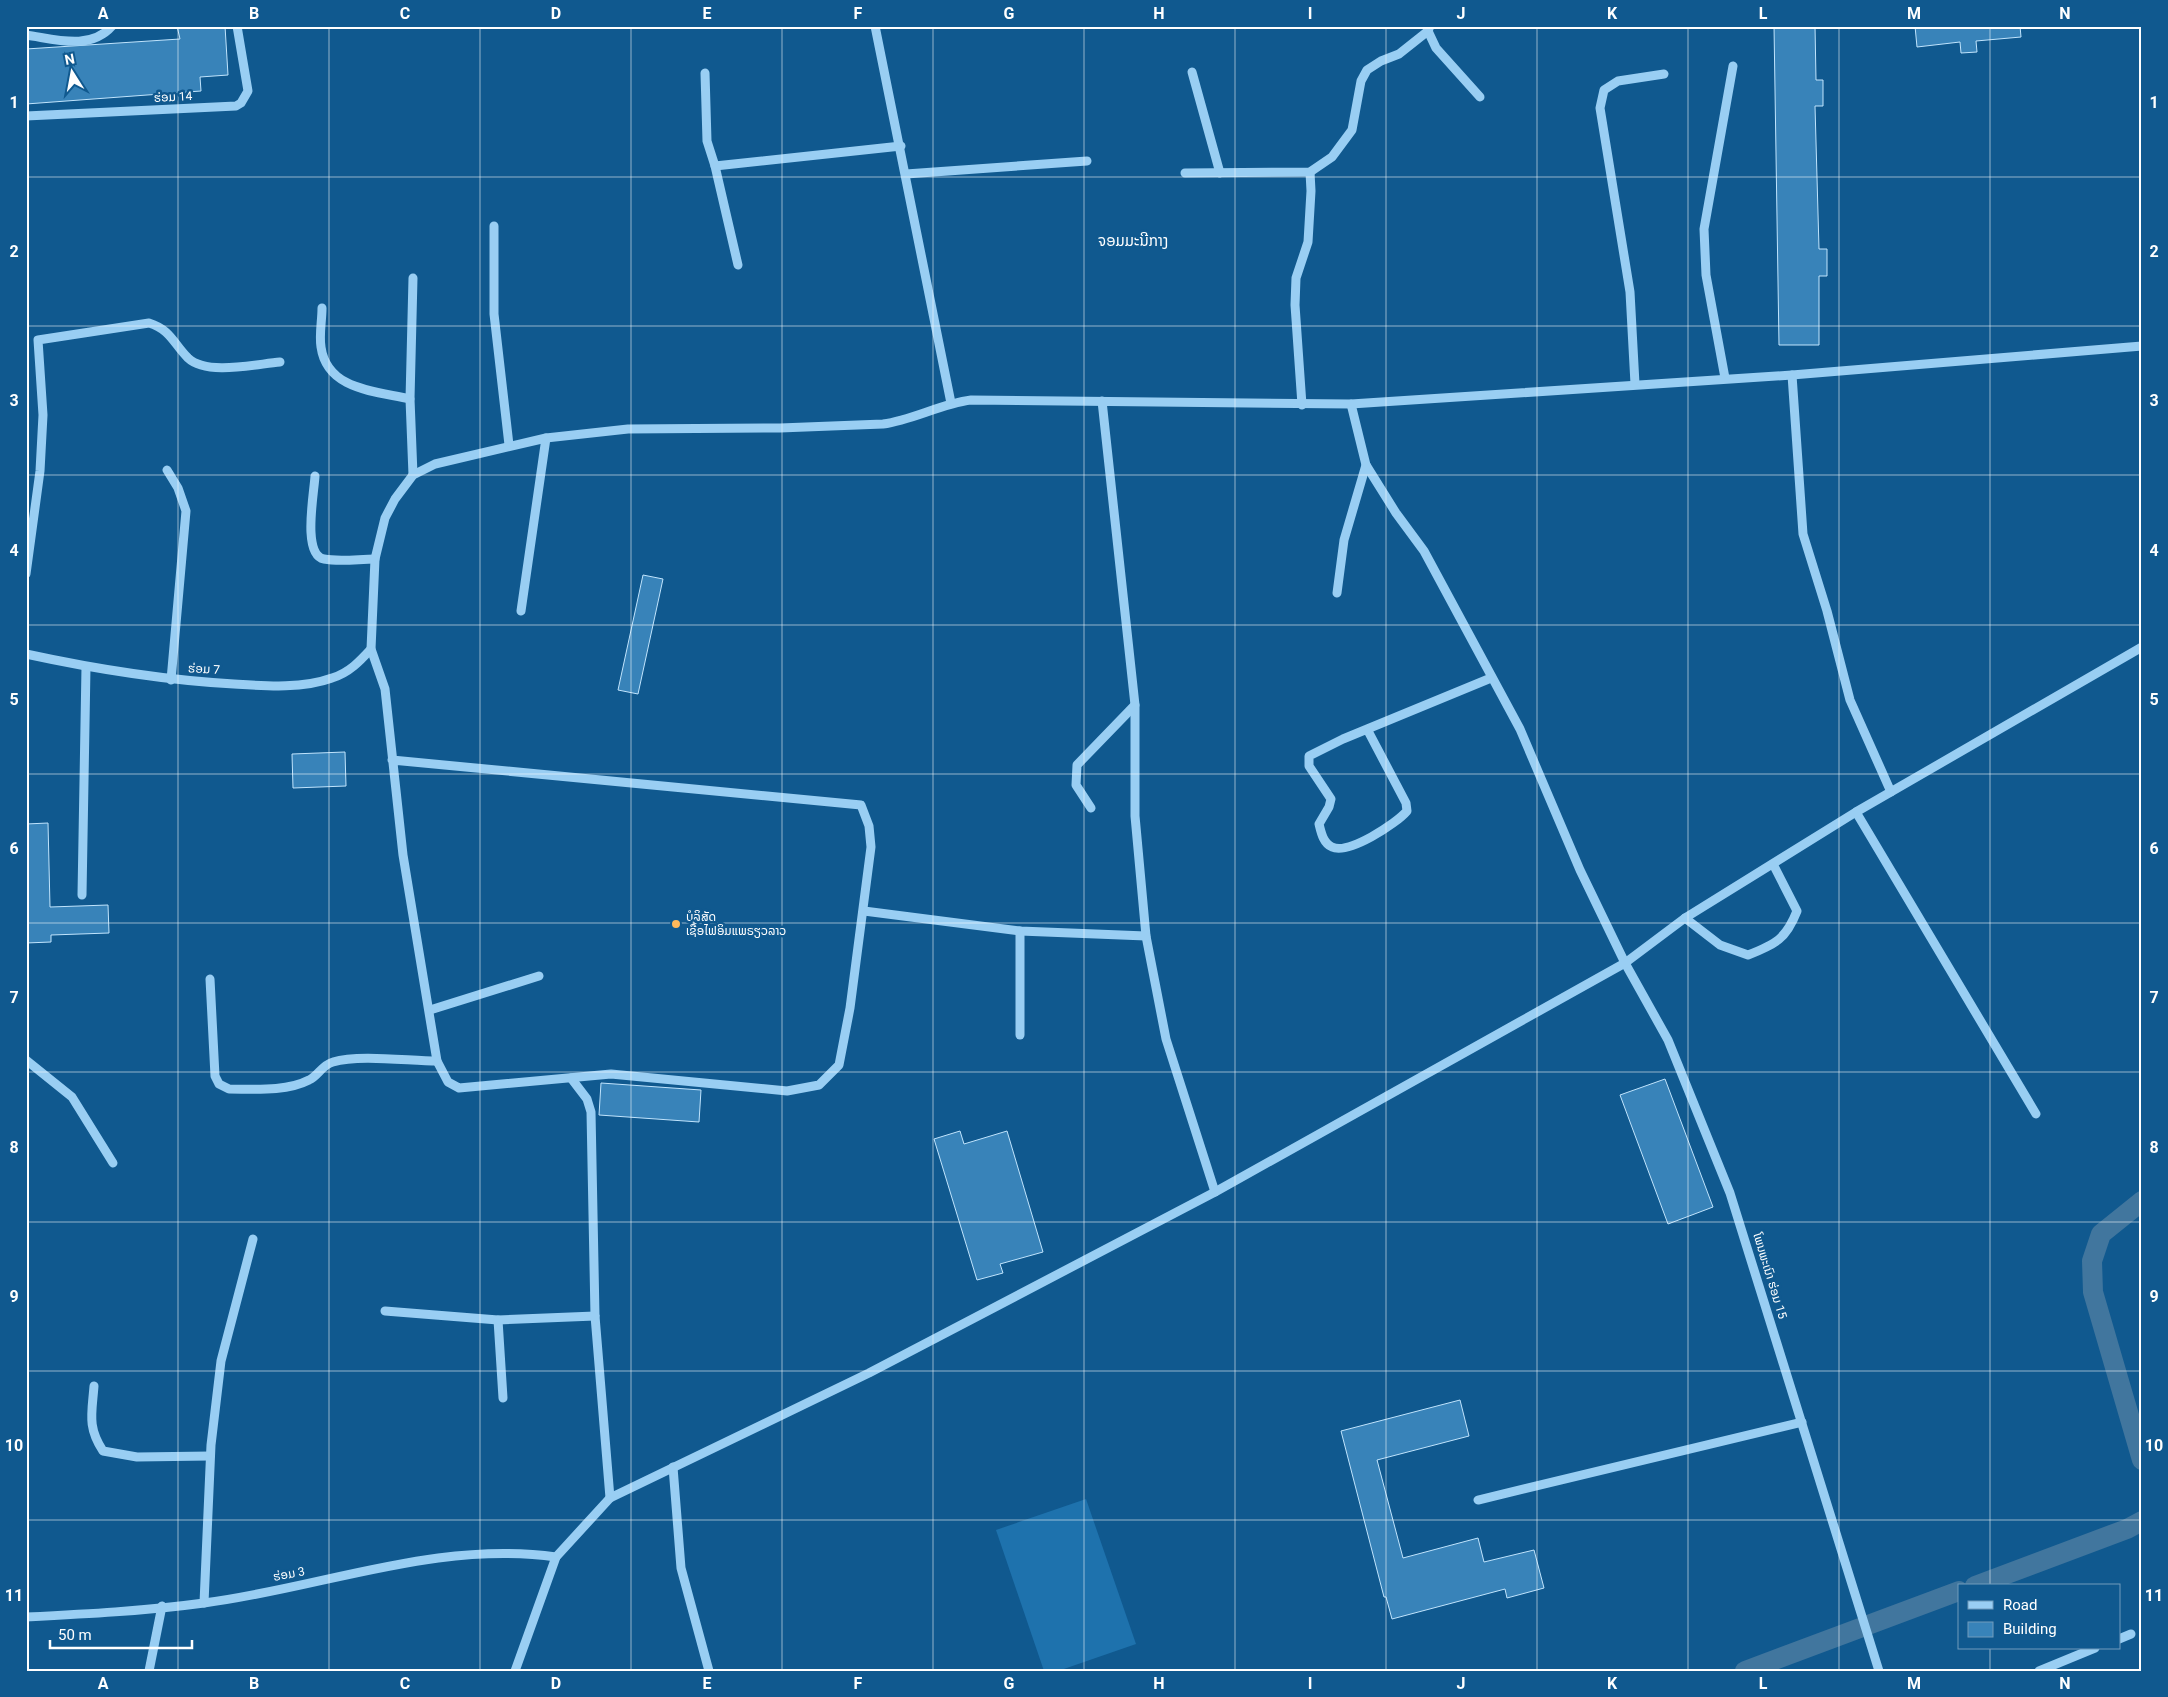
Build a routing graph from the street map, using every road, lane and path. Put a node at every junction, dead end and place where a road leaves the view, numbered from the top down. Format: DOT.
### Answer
graph roads {
  1 [pos="112,26"];
  2 [pos="237,26"];
  3 [pos="875,26"];
  4 [pos="1429,29"];
  5 [pos="26,36"];
  6 [pos="1733,66"];
  7 [pos="1192,72"];
  8 [pos="705,73"];
  9 [pos="1664,74"];
  10 [pos="1480,97"];
  11 [pos="26,116"];
  12 [pos="900,146"];
  13 [pos="1087,161"];
  14 [pos="715,166"];
  15 [pos="1310,172"];
  16 [pos="1185,173"];
  17 [pos="1220,173"];
  18 [pos="906,174"];
  19 [pos="494,226"];
  20 [pos="738,265"];
  21 [pos="413,278"];
  22 [pos="322,308"];
  23 [pos="2142,346"];
  24 [pos="280,362"];
  25 [pos="1792,375"];
  26 [pos="1726,378"];
  27 [pos="1635,384"];
  28 [pos="410,399"];
  29 [pos="1102,402"];
  30 [pos="951,403"];
  31 [pos="1351,404"];
  32 [pos="1302,405"];
  33 [pos="546,438"];
  34 [pos="509,445"];
  35 [pos="1366,466"];
  36 [pos="167,470"];
  37 [pos="413,475"];
  38 [pos="315,476"];
  39 [pos="375,559"];
  40 [pos="26,574"];
  41 [pos="1337,592"];
  42 [pos="521,611"];
  43 [pos="2142,647"];
  44 [pos="371,648"];
  45 [pos="26,654"];
  46 [pos="86,667"];
  47 [pos="1491,678"];
  48 [pos="171,680"];
  49 [pos="1135,705"];
  50 [pos="1367,729"];
  51 [pos="392,760"];
  52 [pos="1891,792"];
  53 [pos="1091,808"];
  54 [pos="1856,812"];
  55 [pos="1773,864"];
  56 [pos="82,896"];
  57 [pos="864,912"];
  58 [pos="1685,918"];
  59 [pos="1020,930"];
  60 [pos="1146,936"];
  61 [pos="1625,963"];
  62 [pos="539,976"];
  63 [pos="210,979"];
  64 [pos="430,1010"];
  65 [pos="1020,1035"];
  66 [pos="26,1060"];
  67 [pos="438,1062"];
  68 [pos="571,1078"];
  69 [pos="2036,1114"];
  70 [pos="113,1163"];
  71 [pos="1215,1192"];
  72 [pos="253,1239"];
  73 [pos="385,1311"];
  74 [pos="595,1316"];
  75 [pos="498,1320"];
  76 [pos="94,1386"];
  77 [pos="503,1398"];
  78 [pos="1802,1422"];
  79 [pos="210,1456"];
  80 [pos="673,1467"];
  81 [pos="610,1498"];
  82 [pos="1478,1500"];
  83 [pos="556,1557"];
  84 [pos="204,1603"];
  85 [pos="162,1606"];
  86 [pos="26,1617"];
  87 [pos="2131,1634"];
  88 [pos="2120,1639"];
  89 [pos="2090,1650"];
  90 [pos="149,1671"];
  91 [pos="515,1671"];
  92 [pos="709,1671"];
  93 [pos="1879,1671"];
  94 [pos="2039,1671"];
  1 -- 5 [label="street"];
  2 -- 11 [label="street, ຮ່ອມ 14"];
  3 -- 12 [label="street"];
  4 -- 10 [label="street"];
  4 -- 15 [label="street"];
  6 -- 26 [label="street"];
  7 -- 17 [label="street"];
  8 -- 14 [label="street"];
  9 -- 27 [label="street"];
  12 -- 14 [label="street"];
  12 -- 18 [label="street"];
  13 -- 18 [label="street"];
  14 -- 20 [label="street"];
  15 -- 17 [label="street"];
  15 -- 32 [label="street"];
  16 -- 17 [label="street"];
  18 -- 30 [label="street"];
  19 -- 34 [label="street"];
  21 -- 28 [label="street"];
  22 -- 28 [label="street"];
  23 -- 25 [label="street"];
  24 -- 40 [label="street"];
  25 -- 26 [label="street"];
  25 -- 52 [label="street"];
  26 -- 27 [label="street"];
  27 -- 31 [label="street"];
  28 -- 37 [label="street"];
  29 -- 30 [label="street"];
  29 -- 32 [label="street"];
  29 -- 49 [label="street"];
  30 -- 33 [label="street"];
  31 -- 32 [label="street"];
  31 -- 35 [label="street"];
  33 -- 34 [label="street"];
  33 -- 42 [label="street"];
  34 -- 37 [label="street"];
  35 -- 41 [label="street"];
  35 -- 47 [label="street, ໂພນພະເນົາ ຮ່ອມ 15"];
  36 -- 48 [label="street"];
  37 -- 39 [label="street"];
  38 -- 39 [label="street"];
  39 -- 44 [label="street"];
  43 -- 52 [label="street"];
  44 -- 48 [label="street, ຮ່ອມ 7"];
  44 -- 51 [label="street"];
  45 -- 46 [label="street, ຮ່ອມ 7"];
  46 -- 48 [label="street, ຮ່ອມ 7"];
  46 -- 56 [label="street"];
  47 -- 50 [label="street"];
  47 -- 61 [label="street, ໂພນພະເນົາ ຮ່ອມ 15"];
  49 -- 53 [label="street"];
  49 -- 60 [label="street"];
  50 -- 50 [label="street"];
  51 -- 57 [label="street"];
  51 -- 64 [label="street"];
  52 -- 54 [label="street"];
  54 -- 55 [label="street"];
  54 -- 69 [label="street"];
  55 -- 58 [label="street"];
  55 -- 58 [label="street"];
  57 -- 59 [label="street"];
  57 -- 68 [label="street"];
  58 -- 61 [label="street"];
  59 -- 60 [label="street"];
  59 -- 65 [label="street"];
  60 -- 71 [label="street"];
  61 -- 71 [label="street"];
  61 -- 78 [label="street, ໂພນພະເນົາ ຮ່ອມ 15"];
  62 -- 64 [label="street"];
  63 -- 67 [label="street"];
  64 -- 67 [label="street"];
  66 -- 70 [label="street"];
  67 -- 68 [label="street"];
  68 -- 74 [label="street"];
  71 -- 80 [label="street"];
  72 -- 79 [label="street"];
  73 -- 75 [label="street"];
  74 -- 75 [label="street"];
  74 -- 81 [label="street"];
  75 -- 77 [label="street"];
  76 -- 79 [label="street"];
  78 -- 82 [label="street"];
  78 -- 93 [label="street, ໂພນພະເນົາ ຮ່ອມ 15"];
  79 -- 84 [label="street"];
  80 -- 81 [label="street"];
  80 -- 92 [label="street"];
  81 -- 83 [label="street"];
  83 -- 84 [label="street, ຮ່ອມ 3"];
  83 -- 91 [label="street"];
  84 -- 85 [label="street, ຮ່ອມ 3"];
  85 -- 86 [label="street, ຮ່ອມ 3"];
  85 -- 90 [label="street"];
  87 -- 88 [label="street"];
  89 -- 94 [label="street"];
}
